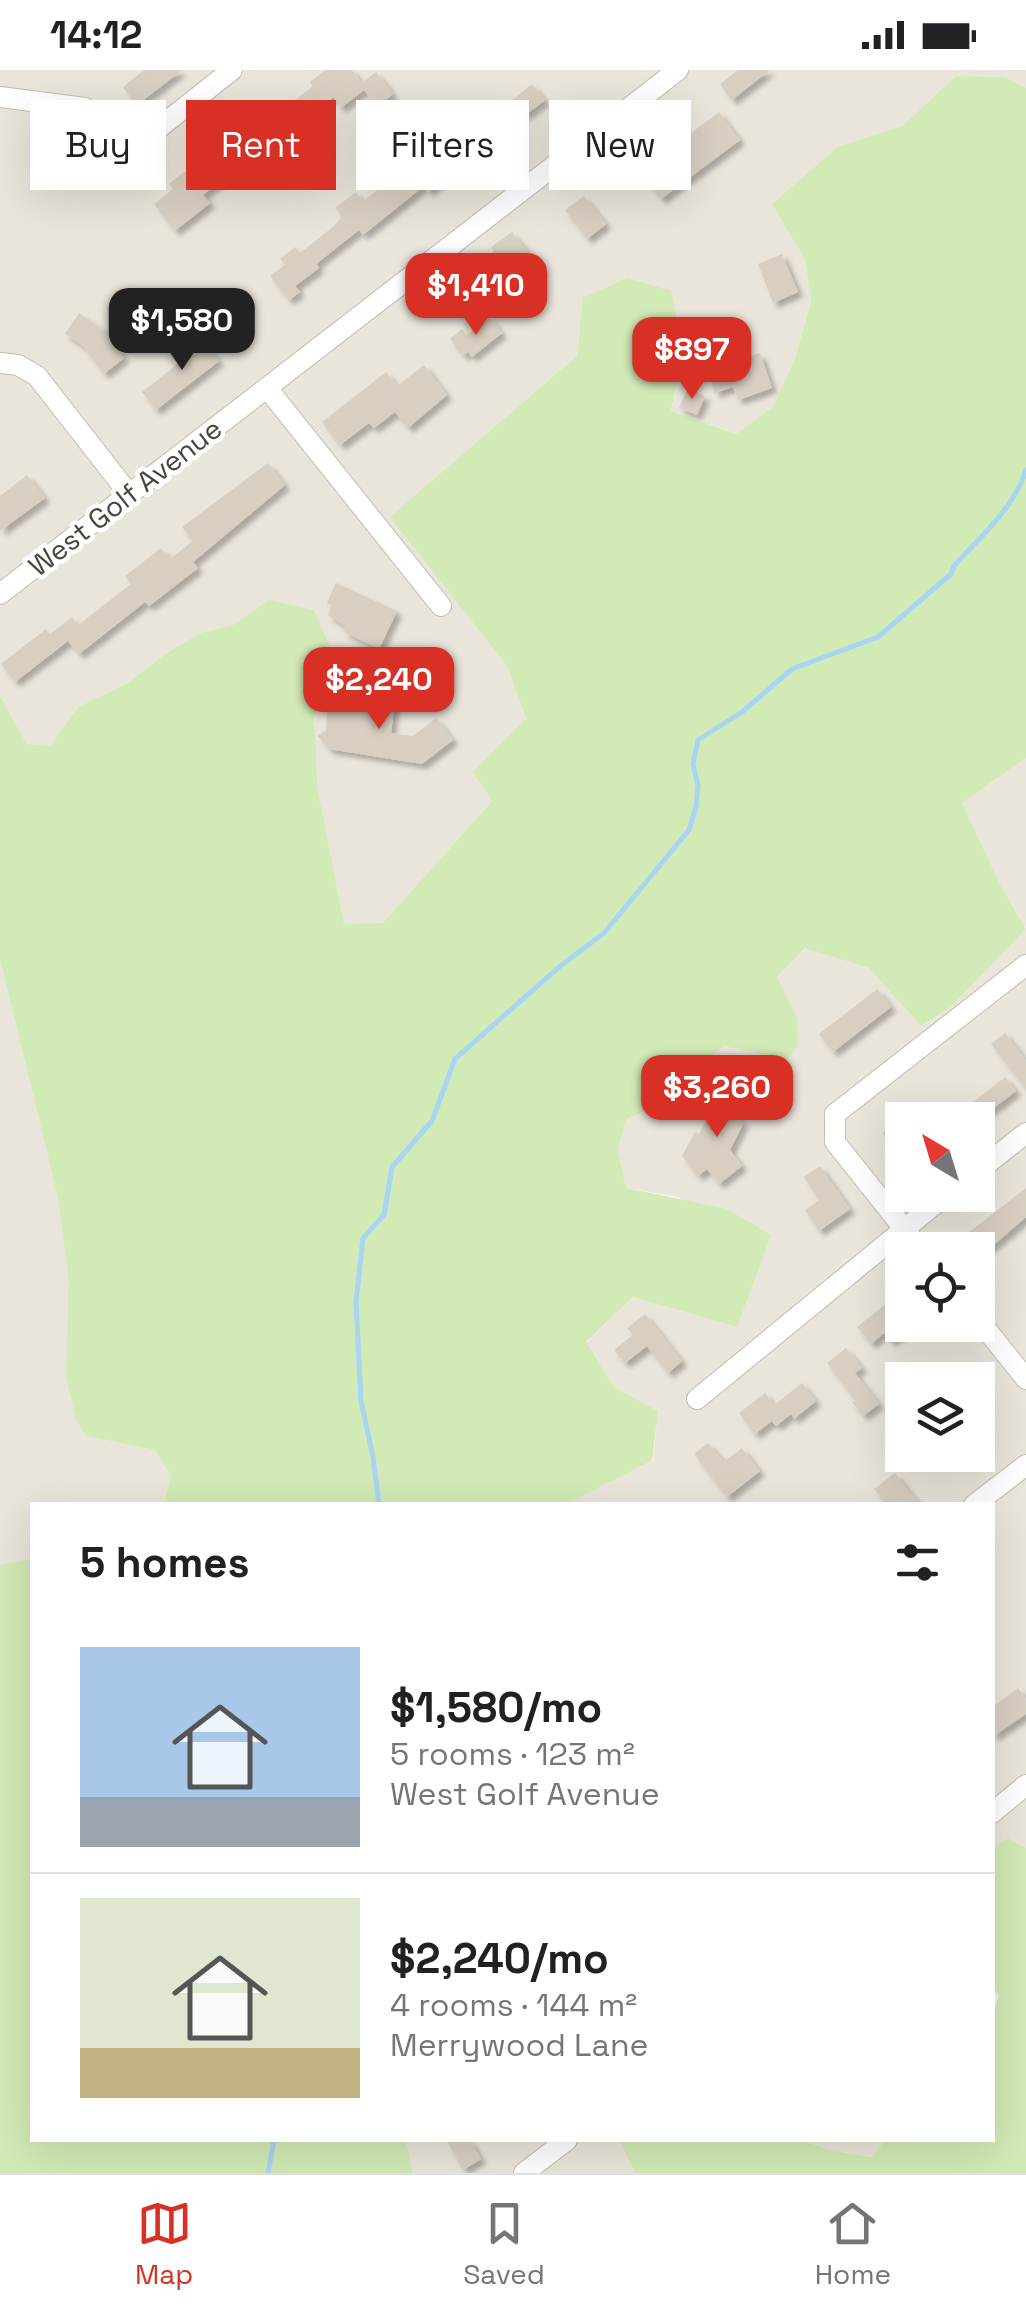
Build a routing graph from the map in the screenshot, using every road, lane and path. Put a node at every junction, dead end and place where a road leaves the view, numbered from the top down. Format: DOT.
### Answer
graph roads {
  1 [pos="232,70"];
  2 [pos="678,70"];
  3 [pos="0,98"];
  4 [pos="0,363"];
  5 [pos="267,388"];
  6 [pos="129,494"];
  7 [pos="0,594"];
  8 [pos="441,606"];
  9 [pos="1026,965"];
  10 [pos="1026,1134"];
  11 [pos="995,1158"];
  12 [pos="924,1212"];
  13 [pos="904,1228"];
  14 [pos="907,1232"];
  15 [pos="995,1340"];
  16 [pos="1026,1378"];
  17 [pos="697,1398"];
  18 [pos="1026,1465"];
  19 [pos="978,1502"];
  20 [pos="1026,1786"];
  21 [pos="995,1810"];
  22 [pos="564,2142"];
  23 [pos="524,2173"];
  1 -- 3 [label="street"];
  2 -- 5 [label="street, West Golf Avenue"];
  4 -- 6 [label="street"];
  5 -- 6 [label="street, West Golf Avenue"];
  5 -- 8 [label="street"];
  6 -- 7 [label="street, West Golf Avenue"];
  9 -- 13 [label="street"];
  10 -- 11 [label="street"];
  12 -- 13 [label="street"];
  13 -- 14 [label="street"];
  13 -- 17 [label="street"];
  15 -- 16 [label="street"];
  18 -- 19 [label="street"];
  20 -- 21 [label="street"];
  22 -- 23 [label="street"];
}
